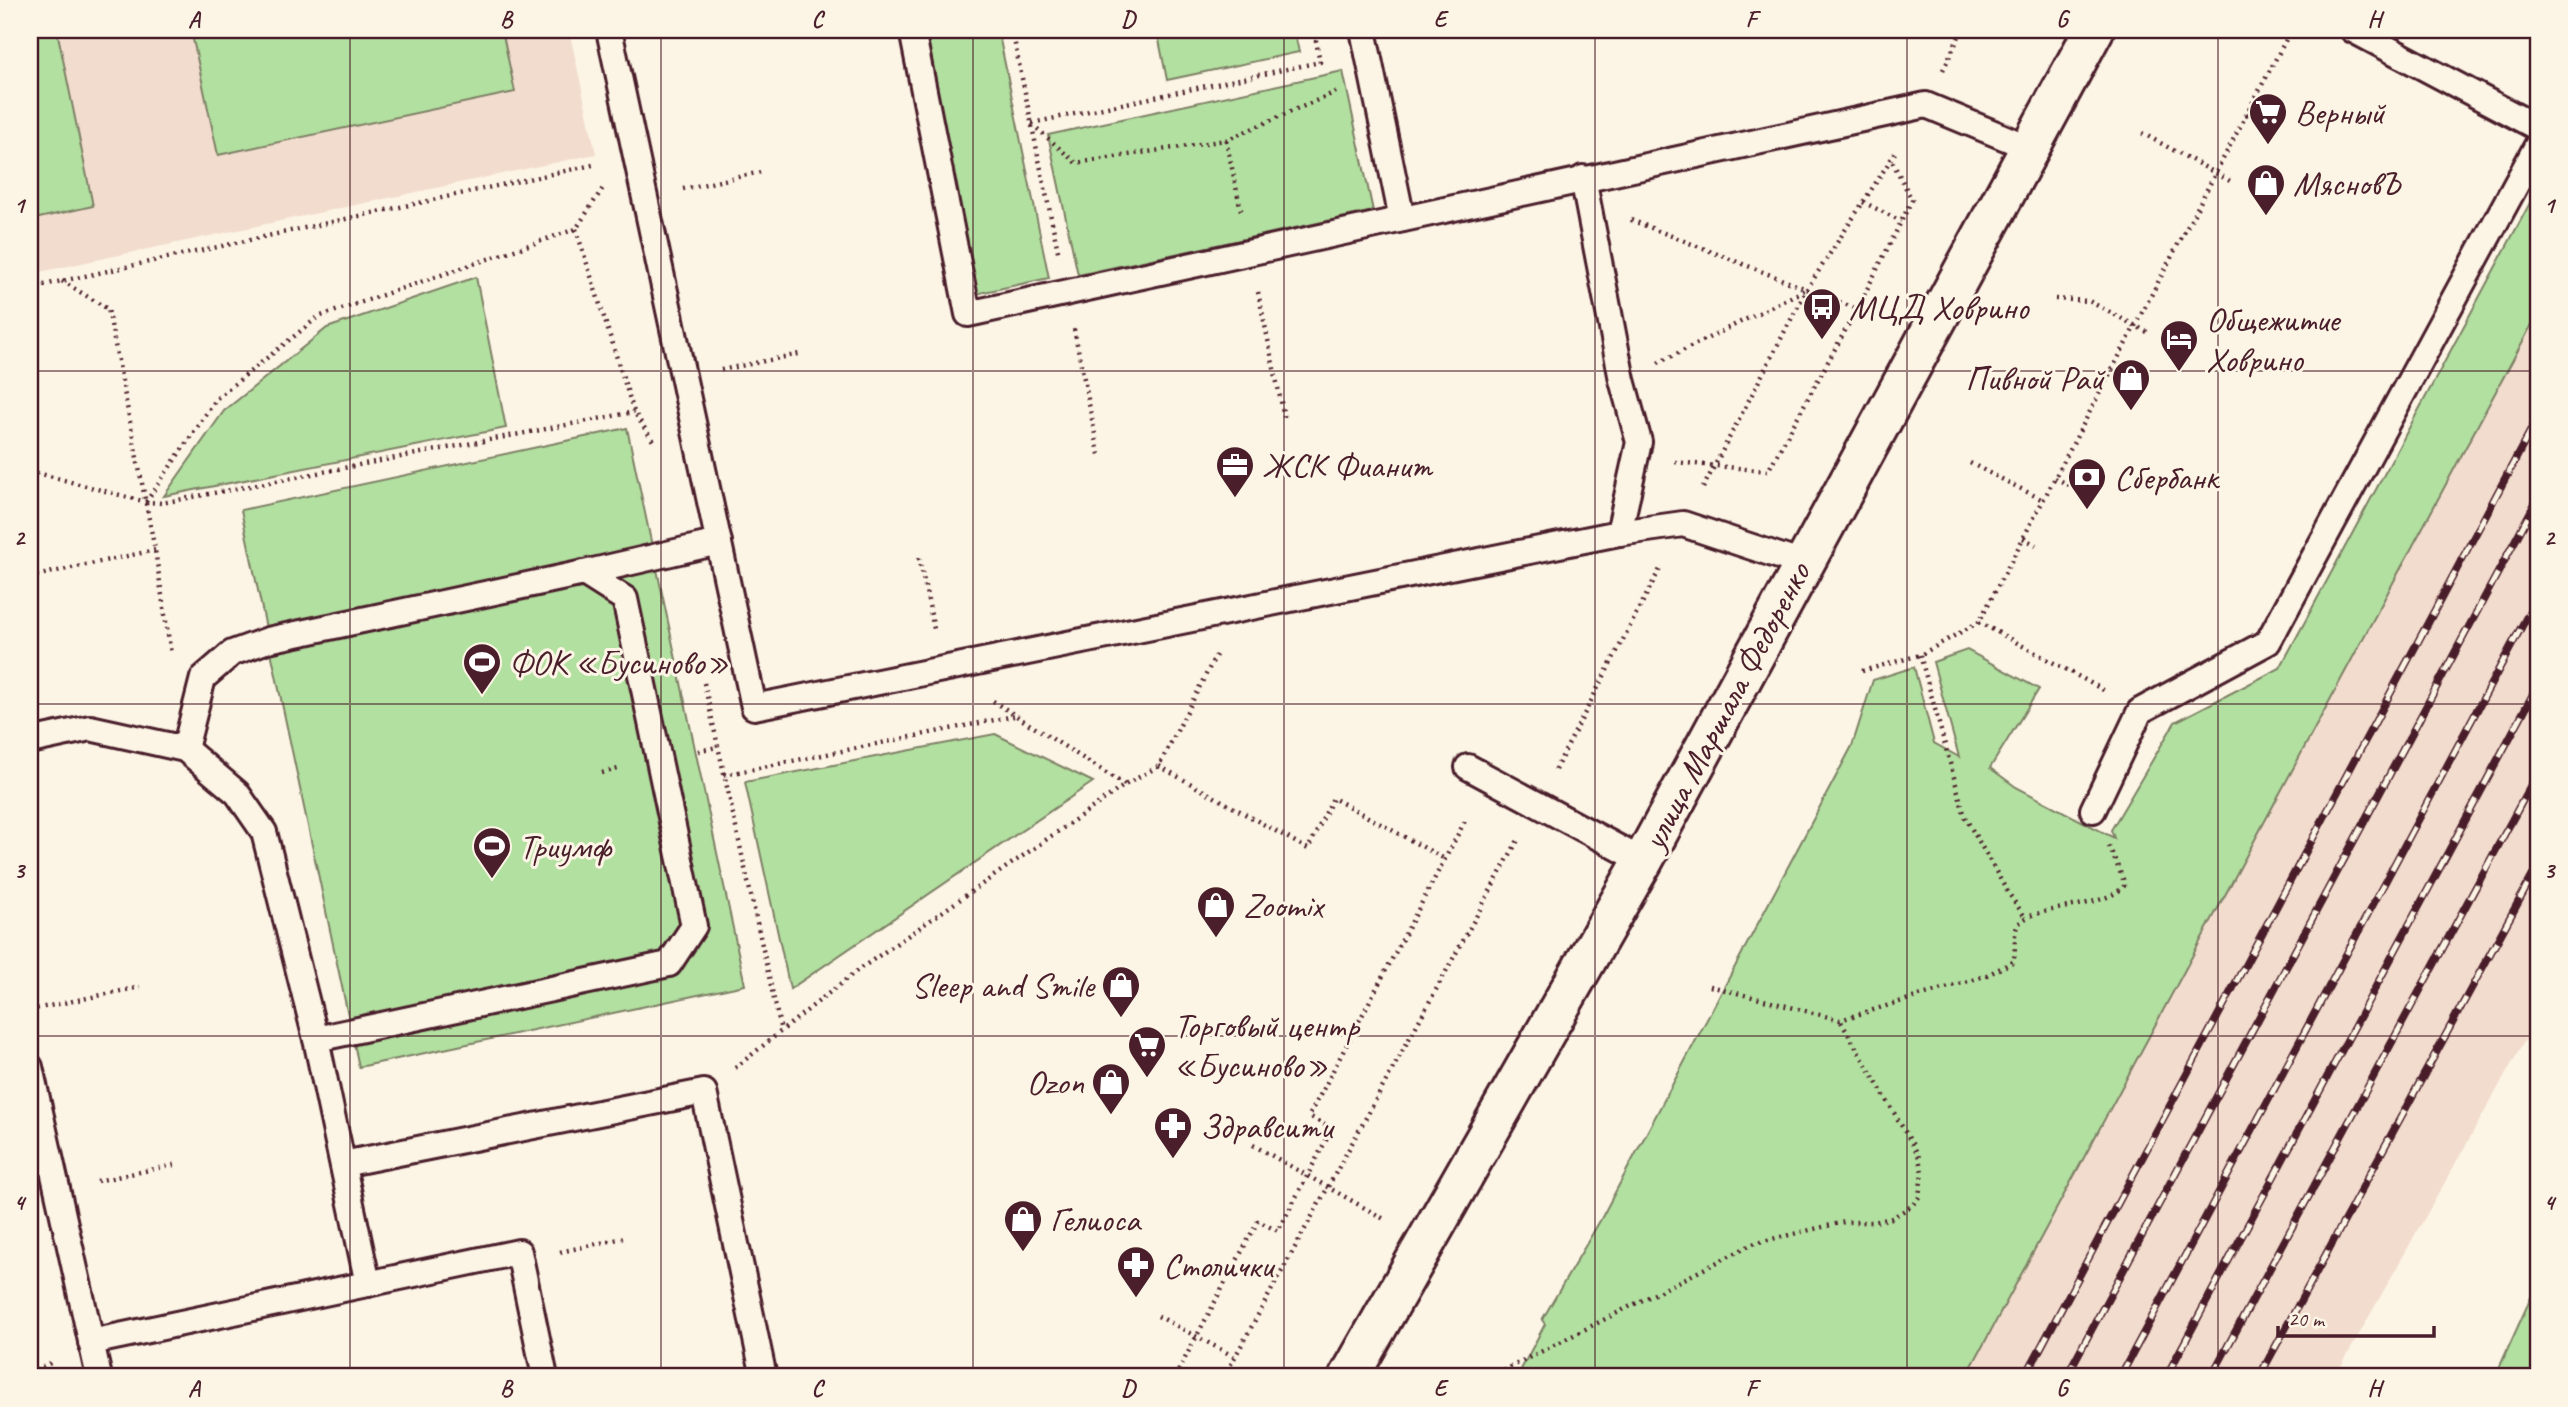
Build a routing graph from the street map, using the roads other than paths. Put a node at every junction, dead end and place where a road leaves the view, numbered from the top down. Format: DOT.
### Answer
graph roads {
  1 [pos="609,30"];
  2 [pos="912,30"];
  3 [pos="1363,30"];
  4 [pos="2094,30"];
  5 [pos="2353,30"];
  6 [pos="2538,128"];
  7 [pos="2538,144"];
  8 [pos="2030,148"];
  9 [pos="1583,178"];
  10 [pos="1402,219"];
  11 [pos="1619,533"];
  12 [pos="719,542"];
  13 [pos="1803,564"];
  14 [pos="584,573"];
  15 [pos="30,741"];
  16 [pos="185,748"];
  17 [pos="1468,767"];
  18 [pos="2093,810"];
  19 [pos="1643,861"];
  20 [pos="316,1039"];
  21 [pos="30,1067"];
  22 [pos="343,1164"];
  23 [pos="368,1283"];
  24 [pos="91,1342"];
  25 [pos="99,1377"];
  26 [pos="545,1377"];
  27 [pos="764,1377"];
  28 [pos="1349,1377"];
  1 -- 12 [label="lane"];
  2 -- 10 [label="lane"];
  3 -- 10 [label="lane"];
  4 -- 8 [label="street, улица Маршала Федоренко"];
  5 -- 6 [label="lane"];
  7 -- 18 [label="lane"];
  8 -- 9 [label="lane"];
  8 -- 13 [label="street, улица Маршала Федоренко"];
  9 -- 10 [label="lane"];
  9 -- 11 [label="lane"];
  11 -- 12 [label="lane"];
  11 -- 13 [label="lane"];
  12 -- 14 [label="lane"];
  13 -- 19 [label="street, улица Маршала Федоренко"];
  14 -- 16 [label="lane"];
  14 -- 20 [label="lane"];
  15 -- 16 [label="lane"];
  16 -- 20 [label="lane"];
  17 -- 19 [label="lane"];
  19 -- 28 [label="street, улица Маршала Федоренко"];
  20 -- 22 [label="lane"];
  21 -- 24 [label="lane"];
  22 -- 23 [label="lane"];
  22 -- 27 [label="lane"];
  23 -- 24 [label="lane"];
  23 -- 26 [label="lane"];
  24 -- 25 [label="lane"];
}
